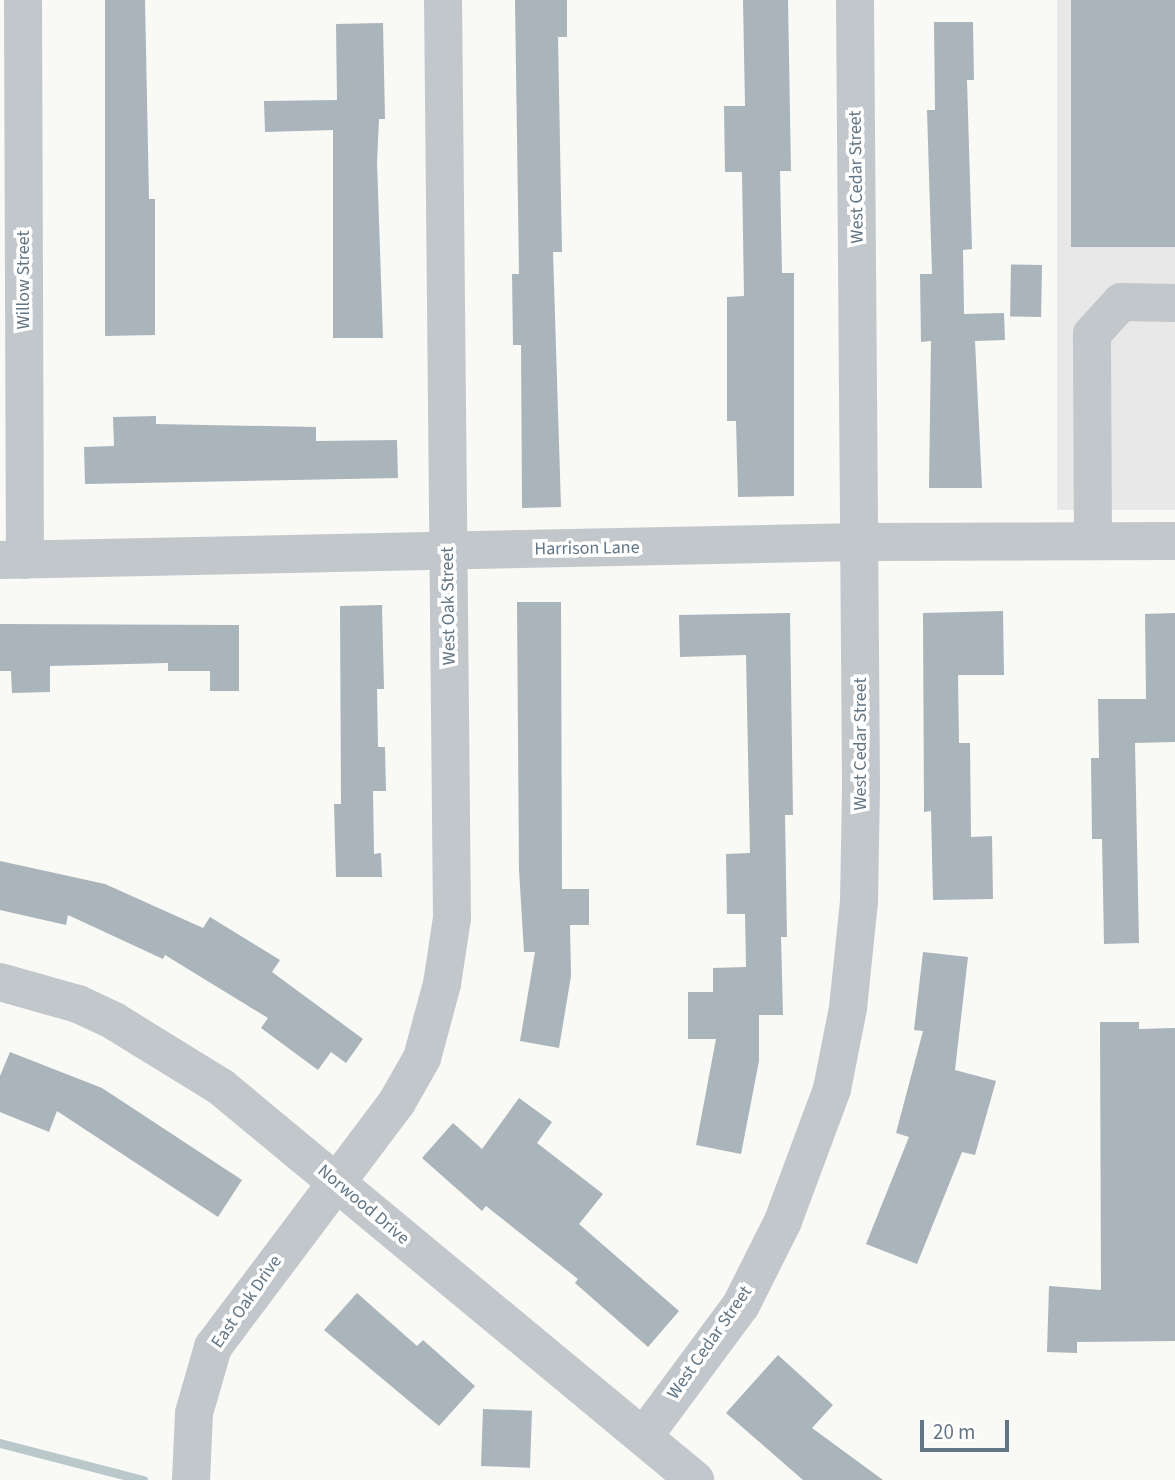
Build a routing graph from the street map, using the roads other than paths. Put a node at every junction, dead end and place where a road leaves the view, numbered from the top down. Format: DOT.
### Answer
graph roads {
  1 [pos="23,0"];
  2 [pos="443,0"];
  3 [pos="855,0"];
  4 [pos="1175,303"];
  5 [pos="1093,541"];
  6 [pos="1175,541"];
  7 [pos="861,542"];
  8 [pos="448,552"];
  9 [pos="13,560"];
  10 [pos="0,982"];
  11 [pos="338,1184"];
  12 [pos="644,1436"];
  13 [pos="191,1476"];
  14 [pos="695,1480"];
  1 -- 9 [label="street, Willow Street"];
  2 -- 8 [label="street, West Oak Street"];
  3 -- 7 [label="street, West Cedar Street"];
  4 -- 5 [label="street"];
  5 -- 6 [label="street, Harrison Lane"];
  5 -- 7 [label="street, Harrison Lane"];
  7 -- 8 [label="street, Harrison Lane"];
  7 -- 12 [label="street, West Cedar Street"];
  8 -- 9 [label="street, Harrison Lane"];
  8 -- 11 [label="street, West Oak Street"];
  10 -- 11 [label="street, Norwood Drive"];
  11 -- 12 [label="street, Norwood Drive"];
  11 -- 13 [label="street, East Oak Drive"];
  12 -- 14 [label="street, Norwood Drive"];
}
